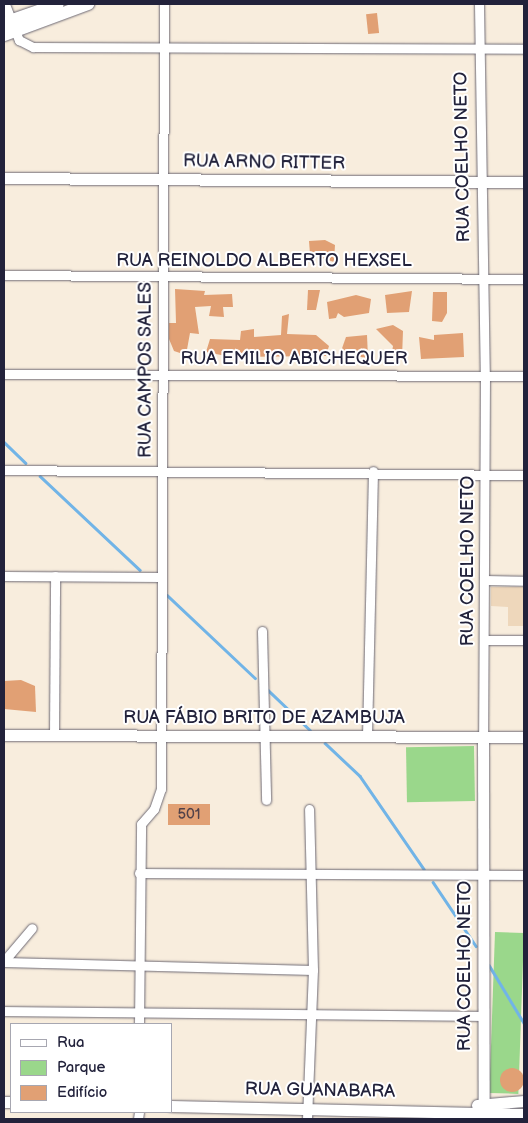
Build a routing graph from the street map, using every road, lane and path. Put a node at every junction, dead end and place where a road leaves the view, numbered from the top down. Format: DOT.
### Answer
graph roads {
  1 [pos="5,4"];
  2 [pos="58,4"];
  3 [pos="88,4"];
  4 [pos="164,4"];
  5 [pos="479,4"];
  6 [pos="8,27"];
  7 [pos="162,47"];
  8 [pos="479,48"];
  9 [pos="524,48"];
  10 [pos="4,178"];
  11 [pos="162,179"];
  12 [pos="480,182"];
  13 [pos="524,182"];
  14 [pos="4,275"];
  15 [pos="162,276"];
  16 [pos="483,278"];
  17 [pos="524,279"];
  18 [pos="4,374"];
  19 [pos="162,375"];
  20 [pos="485,376"];
  21 [pos="524,376"];
  22 [pos="162,469"];
  23 [pos="4,470"];
  24 [pos="373,471"];
  25 [pos="486,475"];
  26 [pos="524,475"];
  27 [pos="4,576"];
  28 [pos="55,576"];
  29 [pos="161,577"];
  30 [pos="485,580"];
  31 [pos="524,581"];
  32 [pos="262,631"];
  33 [pos="486,640"];
  34 [pos="524,640"];
  35 [pos="4,734"];
  36 [pos="54,735"];
  37 [pos="264,735"];
  38 [pos="160,736"];
  39 [pos="367,736"];
  40 [pos="483,737"];
  41 [pos="524,737"];
  42 [pos="266,800"];
  43 [pos="309,809"];
  44 [pos="140,873"];
  45 [pos="483,875"];
  46 [pos="524,876"];
  47 [pos="309,877"];
  48 [pos="32,928"];
  49 [pos="4,961"];
  50 [pos="137,966"];
  51 [pos="313,970"];
  52 [pos="4,1011"];
  53 [pos="482,1016"];
  54 [pos="312,1017"];
  55 [pos="139,1020"];
  56 [pos="524,1101"];
  57 [pos="483,1102"];
  58 [pos="172,1106"];
  59 [pos="469,1109"];
  60 [pos="307,1114"];
  61 [pos="524,1114"];
  62 [pos="484,1117"];
  1 -- 6 [label="street"];
  2 -- 6 [label="main road"];
  3 -- 6 [label="main road"];
  4 -- 7 [label="street, RUA CAMPOS SALES"];
  5 -- 8 [label="street, RUA COELHO NETO"];
  6 -- 7 [label="street"];
  7 -- 8 [label="street"];
  7 -- 11 [label="street, RUA CAMPOS SALES"];
  8 -- 9 [label="street"];
  8 -- 12 [label="street, RUA COELHO NETO"];
  10 -- 11 [label="street, RUA ARNO RITTER"];
  11 -- 12 [label="street, RUA ARNO RITTER"];
  11 -- 15 [label="street, RUA CAMPOS SALES"];
  12 -- 13 [label="street, RUA ARNO RITTER"];
  12 -- 16 [label="street, RUA COELHO NETO"];
  14 -- 15 [label="street, RUA REINOLDO ALBERTO HEXSEL"];
  15 -- 16 [label="street, RUA REINOLDO ALBERTO HEXSEL"];
  15 -- 19 [label="street, RUA CAMPOS SALES"];
  16 -- 17 [label="street, RUA REINOLDO ALBERTO HEXSEL"];
  16 -- 20 [label="street, RUA COELHO NETO"];
  18 -- 19 [label="street, RUA EMILIO ABICHEQUER"];
  19 -- 20 [label="street, RUA EMILIO ABICHEQUER"];
  19 -- 22 [label="street, RUA CAMPOS SALES"];
  20 -- 21 [label="street, RUA EMILIO ABICHEQUER"];
  20 -- 25 [label="street, RUA COELHO NETO"];
  22 -- 23 [label="street"];
  22 -- 24 [label="street"];
  22 -- 29 [label="street, RUA CAMPOS SALES"];
  24 -- 25 [label="street"];
  24 -- 39 [label="street"];
  25 -- 26 [label="street"];
  25 -- 30 [label="street, RUA COELHO NETO"];
  27 -- 28 [label="street"];
  28 -- 29 [label="street"];
  28 -- 36 [label="street"];
  29 -- 38 [label="street, RUA CAMPOS SALES"];
  30 -- 31 [label="street"];
  30 -- 33 [label="street, RUA COELHO NETO"];
  32 -- 37 [label="street"];
  33 -- 34 [label="street"];
  33 -- 40 [label="street, RUA COELHO NETO"];
  35 -- 36 [label="street, RUA FÁBIO BRITO DE AZAMBUJA"];
  36 -- 38 [label="street, RUA FÁBIO BRITO DE AZAMBUJA"];
  37 -- 38 [label="street, RUA FÁBIO BRITO DE AZAMBUJA"];
  37 -- 39 [label="street, RUA FÁBIO BRITO DE AZAMBUJA"];
  37 -- 42 [label="street"];
  38 -- 44 [label="street, RUA CAMPOS SALES"];
  39 -- 40 [label="street, RUA FÁBIO BRITO DE AZAMBUJA"];
  40 -- 41 [label="street, RUA FÁBIO BRITO DE AZAMBUJA"];
  40 -- 45 [label="street, RUA COELHO NETO"];
  43 -- 47 [label="street"];
  44 -- 47 [label="street"];
  44 -- 50 [label="street, RUA CAMPOS SALES"];
  45 -- 46 [label="street"];
  45 -- 47 [label="street"];
  45 -- 53 [label="street, RUA COELHO NETO"];
  47 -- 51 [label="street"];
  48 -- 49 [label="street"];
  49 -- 50 [label="street"];
  50 -- 51 [label="street"];
  50 -- 55 [label="street, RUA CAMPOS SALES"];
  51 -- 54 [label="street"];
  52 -- 55 [label="street"];
  53 -- 54 [label="street"];
  53 -- 57 [label="street, RUA COELHO NETO"];
  54 -- 55 [label="street"];
  54 -- 60 [label="street"];
  56 -- 57 [label="street"];
  57 -- 59 [label="street, RUA GUANABARA"];
  57 -- 62 [label="street, RUA COELHO NETO"];
  58 -- 60 [label="street, RUA GUANABARA"];
  59 -- 60 [label="street, RUA GUANABARA"];
  59 -- 62 [label="street, RUA GUANABARA"];
  61 -- 62 [label="street"];
}
